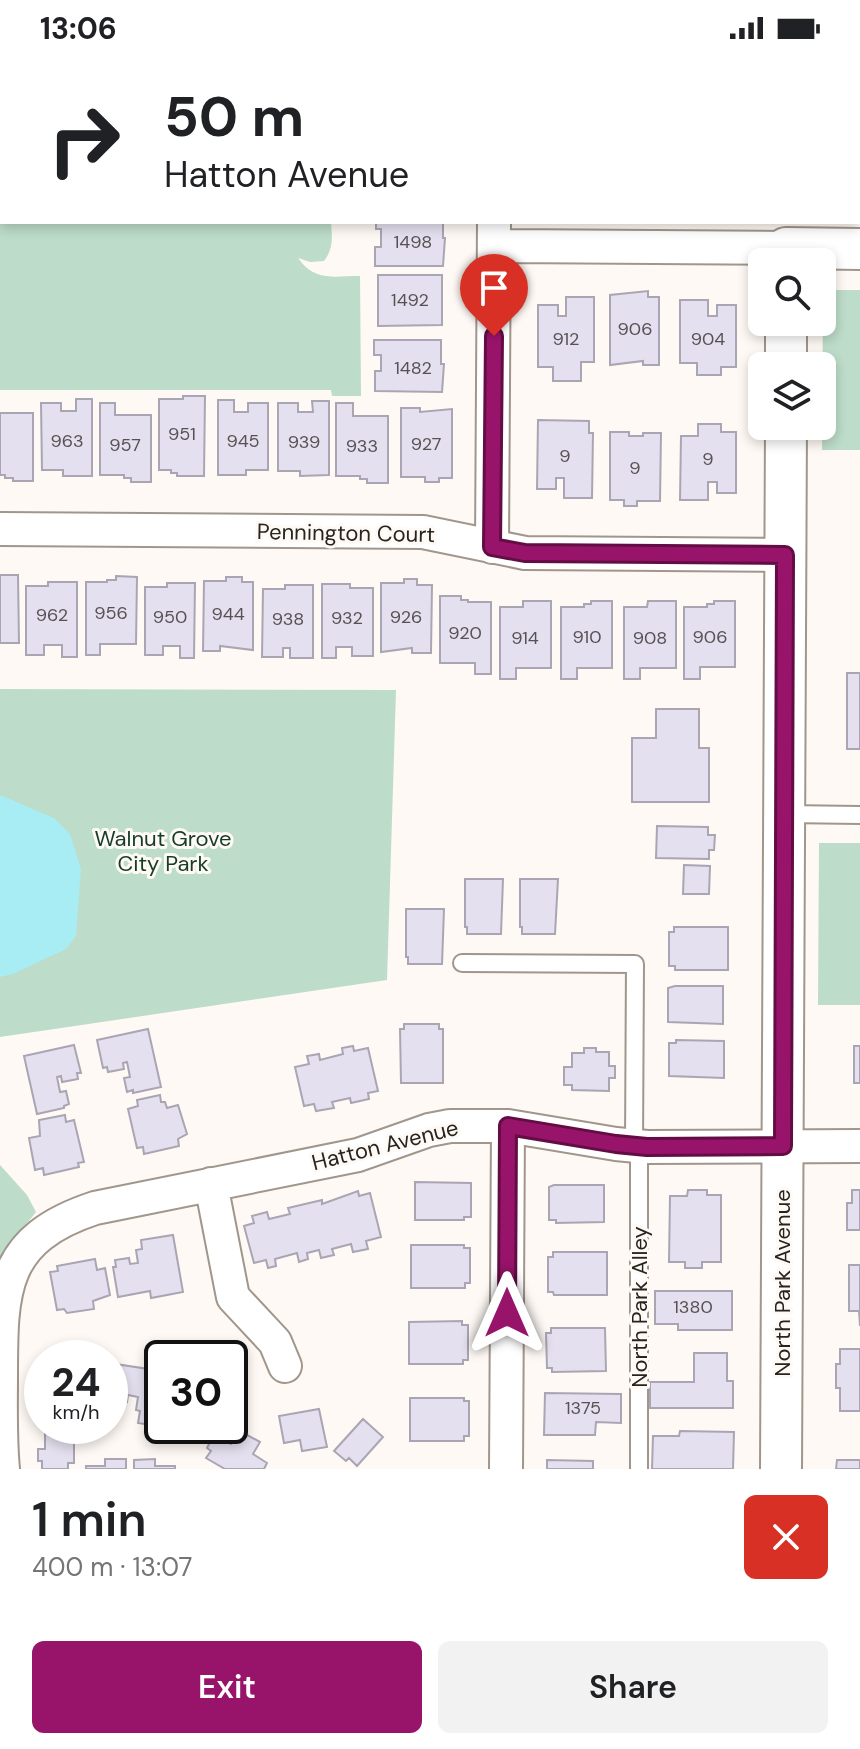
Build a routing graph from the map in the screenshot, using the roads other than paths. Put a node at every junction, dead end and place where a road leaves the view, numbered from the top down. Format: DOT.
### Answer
graph roads {
  1 [pos="494,234"];
  2 [pos="786,244"];
  3 [pos="860,249"];
  4 [pos="786,440"];
  5 [pos="0,529"];
  6 [pos="492,547"];
  7 [pos="785,555"];
  8 [pos="784,814"];
  9 [pos="860,815"];
  10 [pos="462,963"];
  11 [pos="508,1126"];
  12 [pos="637,1146"];
  13 [pos="783,1146"];
  14 [pos="860,1146"];
  15 [pos="211,1184"];
  16 [pos="285,1366"];
  17 [pos="1,1392"];
  18 [pos="3,1469"];
  19 [pos="506,1469"];
  20 [pos="639,1469"];
  21 [pos="781,1469"];
  1 -- 2 [label="street"];
  1 -- 6 [label="street"];
  2 -- 3 [label="street"];
  4 -- 7 [label="street, North Park Avenue"];
  5 -- 6 [label="street, Pennington Court"];
  6 -- 7 [label="street, Pennington Court"];
  7 -- 8 [label="street, North Park Avenue"];
  8 -- 9 [label="lane"];
  8 -- 13 [label="street, North Park Avenue"];
  10 -- 12 [label="lane, North Park Alley"];
  11 -- 12 [label="street, Hatton Avenue"];
  11 -- 15 [label="street, Hatton Avenue"];
  11 -- 19 [label="street"];
  12 -- 13 [label="street, Hatton Avenue"];
  12 -- 20 [label="lane, North Park Alley"];
  13 -- 14 [label="street, Hatton Avenue"];
  13 -- 21 [label="street, North Park Avenue"];
  15 -- 16 [label="street"];
  15 -- 17 [label="street, Hatton Avenue"];
  17 -- 18 [label="street, Hatton Avenue"];
}
